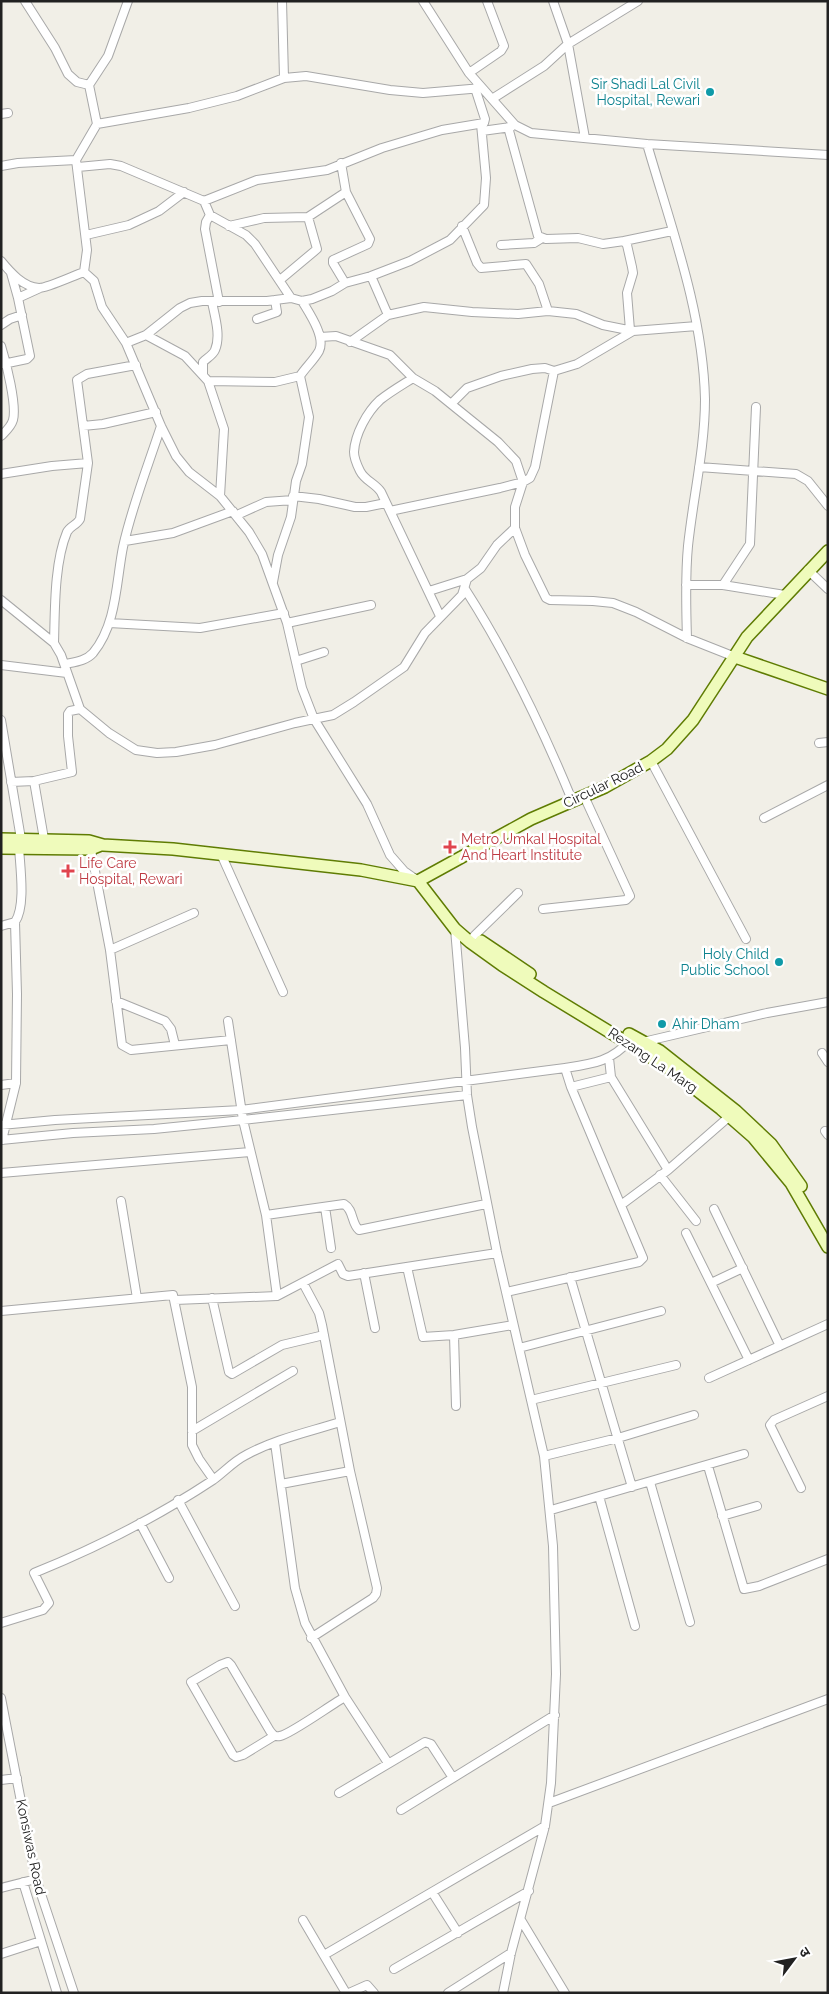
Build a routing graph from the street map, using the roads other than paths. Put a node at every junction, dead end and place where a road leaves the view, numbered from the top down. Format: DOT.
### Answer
graph roads {
  1 [pos="25,1"];
  2 [pos="128,1"];
  3 [pos="282,1"];
  4 [pos="423,1"];
  5 [pos="487,1"];
  6 [pos="552,1"];
  7 [pos="638,1"];
  8 [pos="568,44"];
  9 [pos="469,73"];
  10 [pos="284,78"];
  11 [pos="89,85"];
  12 [pos="478,88"];
  13 [pos="492,98"];
  14 [pos="97,124"];
  15 [pos="511,126"];
  16 [pos="481,127"];
  17 [pos="585,138"];
  18 [pos="647,144"];
  19 [pos="828,155"];
  20 [pos="77,163"];
  21 [pos="341,163"];
  22 [pos="1,166"];
  23 [pos="184,192"];
  24 [pos="346,192"];
  25 [pos="204,201"];
  26 [pos="210,215"];
  27 [pos="308,217"];
  28 [pos="229,226"];
  29 [pos="462,226"];
  30 [pos="672,231"];
  31 [pos="86,235"];
  32 [pos="542,238"];
  33 [pos="624,241"];
  34 [pos="500,245"];
  35 [pos="1,261"];
  36 [pos="10,271"];
  37 [pos="84,272"];
  38 [pos="371,276"];
  39 [pos="280,280"];
  40 [pos="345,283"];
  41 [pos="40,288"];
  42 [pos="18,298"];
  43 [pos="291,298"];
  44 [pos="275,300"];
  45 [pos="302,301"];
  46 [pos="216,302"];
  47 [pos="548,311"];
  48 [pos="22,315"];
  49 [pos="388,315"];
  50 [pos="257,319"];
  51 [pos="1,325"];
  52 [pos="697,326"];
  53 [pos="632,331"];
  54 [pos="146,335"];
  55 [pos="320,337"];
  56 [pos="350,342"];
  57 [pos="126,343"];
  58 [pos="1,346"];
  59 [pos="4,364"];
  60 [pos="136,365"];
  61 [pos="554,371"];
  62 [pos="300,376"];
  63 [pos="205,377"];
  64 [pos="413,378"];
  65 [pos="451,404"];
  66 [pos="756,408"];
  67 [pos="156,412"];
  68 [pos="83,426"];
  69 [pos="161,426"];
  70 [pos="1,436"];
  71 [pos="88,463"];
  72 [pos="699,467"];
  73 [pos="753,471"];
  74 [pos="1,474"];
  75 [pos="523,482"];
  76 [pos="220,496"];
  77 [pos="293,498"];
  78 [pos="386,503"];
  79 [pos="828,506"];
  80 [pos="390,511"];
  81 [pos="235,513"];
  82 [pos="515,528"];
  83 [pos="125,541"];
  84 [pos="828,551"];
  85 [pos="808,570"];
  86 [pos="467,579"];
  87 [pos="273,582"];
  88 [pos="686,585"];
  89 [pos="723,585"];
  90 [pos="465,589"];
  91 [pos="828,589"];
  92 [pos="429,591"];
  93 [pos="785,595"];
  94 [pos="1,600"];
  95 [pos="371,605"];
  96 [pos="284,613"];
  97 [pos="440,616"];
  98 [pos="288,623"];
  99 [pos="109,624"];
  100 [pos="687,638"];
  101 [pos="54,643"];
  102 [pos="324,652"];
  103 [pos="735,657"];
  104 [pos="296,661"];
  105 [pos="65,664"];
  106 [pos="1,665"];
  107 [pos="67,673"];
  108 [pos="828,689"];
  109 [pos="80,710"];
  110 [pos="1,720"];
  111 [pos="314,720"];
  112 [pos="828,742"];
  113 [pos="818,744"];
  114 [pos="651,761"];
  115 [pos="34,781"];
  116 [pos="11,782"];
  117 [pos="828,785"];
  118 [pos="584,796"];
  119 [pos="572,800"];
  120 [pos="764,818"];
  121 [pos="44,839"];
  122 [pos="1,840"];
  123 [pos="20,843"];
  124 [pos="90,845"];
  125 [pos="1,848"];
  126 [pos="221,854"];
  127 [pos="418,881"];
  128 [pos="518,893"];
  129 [pos="543,909"];
  130 [pos="441,912"];
  131 [pos="194,914"];
  132 [pos="15,922"];
  133 [pos="1,926"];
  134 [pos="455,929"];
  135 [pos="474,936"];
  136 [pos="746,938"];
  137 [pos="110,950"];
  138 [pos="283,992"];
  139 [pos="116,1001"];
  140 [pos="828,1002"];
  141 [pos="574,1006"];
  142 [pos="228,1021"];
  143 [pos="231,1040"];
  144 [pos="635,1040"];
  145 [pos="175,1045"];
  146 [pos="822,1053"];
  147 [pos="609,1058"];
  148 [pos="828,1062"];
  149 [pos="564,1068"];
  150 [pos="611,1077"];
  151 [pos="467,1080"];
  152 [pos="16,1083"];
  153 [pos="1,1085"];
  154 [pos="571,1087"];
  155 [pos="467,1095"];
  156 [pos="241,1110"];
  157 [pos="733,1114"];
  158 [pos="242,1120"];
  159 [pos="3,1125"];
  160 [pos="2,1140"];
  161 [pos="250,1152"];
  162 [pos="668,1170"];
  163 [pos="1,1173"];
  164 [pos="660,1176"];
  165 [pos="122,1201"];
  166 [pos="486,1204"];
  167 [pos="621,1206"];
  168 [pos="325,1207"];
  169 [pos="714,1209"];
  170 [pos="266,1215"];
  171 [pos="696,1221"];
  172 [pos="828,1231"];
  173 [pos="686,1233"];
  174 [pos="828,1247"];
  175 [pos="331,1248"];
  176 [pos="496,1253"];
  177 [pos="407,1267"];
  178 [pos="743,1268"];
  179 [pos="364,1273"];
  180 [pos="570,1277"];
  181 [pos="303,1283"];
  182 [pos="711,1283"];
  183 [pos="506,1292"];
  184 [pos="277,1296"];
  185 [pos="137,1298"];
  186 [pos="212,1298"];
  187 [pos="175,1300"];
  188 [pos="1,1311"];
  189 [pos="661,1311"];
  190 [pos="828,1324"];
  191 [pos="513,1325"];
  192 [pos="375,1328"];
  193 [pos="586,1332"];
  194 [pos="324,1334"];
  195 [pos="454,1334"];
  196 [pos="780,1346"];
  197 [pos="519,1348"];
  198 [pos="749,1360"];
  199 [pos="676,1365"];
  200 [pos="293,1371"];
  201 [pos="709,1378"];
  202 [pos="601,1384"];
  203 [pos="828,1396"];
  204 [pos="531,1400"];
  205 [pos="456,1406"];
  206 [pos="694,1415"];
  207 [pos="340,1422"];
  208 [pos="192,1431"];
  209 [pos="618,1438"];
  210 [pos="274,1443"];
  211 [pos="744,1454"];
  212 [pos="544,1456"];
  213 [pos="708,1466"];
  214 [pos="350,1471"];
  215 [pos="213,1479"];
  216 [pos="650,1482"];
  217 [pos="281,1484"];
  218 [pos="632,1486"];
  219 [pos="801,1488"];
  220 [pos="598,1496"];
  221 [pos="178,1500"];
  222 [pos="757,1506"];
  223 [pos="551,1510"];
  224 [pos="722,1516"];
  225 [pos="140,1523"];
  226 [pos="828,1559"];
  227 [pos="168,1578"];
  228 [pos="235,1606"];
  229 [pos="690,1622"];
  230 [pos="1,1623"];
  231 [pos="635,1626"];
  232 [pos="311,1638"];
  233 [pos="345,1696"];
  234 [pos="1,1698"];
  235 [pos="828,1699"];
  236 [pos="556,1715"];
  237 [pos="274,1736"];
  238 [pos="388,1763"];
  239 [pos="17,1778"];
  240 [pos="453,1778"];
  241 [pos="1,1780"];
  242 [pos="339,1793"];
  243 [pos="549,1802"];
  244 [pos="401,1810"];
  245 [pos="545,1826"];
  246 [pos="36,1879"];
  247 [pos="23,1882"];
  248 [pos="1,1888"];
  249 [pos="529,1891"];
  250 [pos="432,1892"];
  251 [pos="303,1920"];
  252 [pos="521,1920"];
  253 [pos="458,1933"];
  254 [pos="40,1941"];
  255 [pos="511,1953"];
  256 [pos="1,1954"];
  257 [pos="324,1955"];
  258 [pos="394,1969"];
  259 [pos="57,1993"];
  260 [pos="74,1993"];
  261 [pos="347,1993"];
  262 [pos="374,1993"];
  263 [pos="448,1993"];
  264 [pos="503,1993"];
  265 [pos="565,1993"];
  1 -- 11 [label="street"];
  2 -- 11 [label="street"];
  3 -- 10 [label="street"];
  4 -- 9 [label="street"];
  5 -- 9 [label="street"];
  6 -- 8 [label="street"];
  7 -- 8 [label="street"];
  8 -- 13 [label="street"];
  8 -- 17 [label="street"];
  9 -- 12 [label="street"];
  10 -- 12 [label="street"];
  10 -- 14 [label="street"];
  11 -- 14 [label="street"];
  12 -- 13 [label="street"];
  12 -- 16 [label="street"];
  13 -- 15 [label="street"];
  14 -- 20 [label="street"];
  15 -- 16 [label="street"];
  15 -- 17 [label="street"];
  15 -- 32 [label="street"];
  16 -- 21 [label="street"];
  16 -- 29 [label="street"];
  17 -- 18 [label="street"];
  18 -- 19 [label="street"];
  18 -- 30 [label="street"];
  20 -- 22 [label="street"];
  20 -- 23 [label="street"];
  20 -- 31 [label="street"];
  21 -- 24 [label="street"];
  21 -- 25 [label="street"];
  23 -- 25 [label="street"];
  23 -- 31 [label="street"];
  24 -- 27 [label="street"];
  24 -- 40 [label="street"];
  25 -- 26 [label="street"];
  26 -- 28 [label="street"];
  26 -- 46 [label="street"];
  27 -- 28 [label="street"];
  27 -- 39 [label="street"];
  28 -- 39 [label="street"];
  29 -- 38 [label="street"];
  29 -- 47 [label="street"];
  30 -- 33 [label="street"];
  30 -- 52 [label="street"];
  31 -- 37 [label="street"];
  32 -- 33 [label="street"];
  32 -- 34 [label="street"];
  33 -- 53 [label="street"];
  35 -- 36 [label="street"];
  36 -- 41 [label="street"];
  36 -- 42 [label="street"];
  37 -- 41 [label="street"];
  37 -- 57 [label="street"];
  38 -- 40 [label="street"];
  38 -- 49 [label="street"];
  39 -- 43 [label="street"];
  40 -- 45 [label="street"];
  41 -- 42 [label="street"];
  42 -- 48 [label="street"];
  43 -- 44 [label="street"];
  43 -- 45 [label="street"];
  44 -- 46 [label="street"];
  44 -- 50 [label="street"];
  45 -- 55 [label="street"];
  46 -- 54 [label="street"];
  46 -- 63 [label="street"];
  47 -- 49 [label="street"];
  47 -- 53 [label="street"];
  48 -- 51 [label="street"];
  48 -- 59 [label="street"];
  49 -- 56 [label="street"];
  52 -- 53 [label="street"];
  52 -- 72 [label="street"];
  53 -- 61 [label="street"];
  54 -- 57 [label="street"];
  54 -- 63 [label="street"];
  55 -- 56 [label="street"];
  55 -- 62 [label="street"];
  56 -- 64 [label="street"];
  57 -- 60 [label="street"];
  58 -- 59 [label="street"];
  59 -- 70 [label="street"];
  60 -- 67 [label="street"];
  60 -- 68 [label="street"];
  61 -- 65 [label="street"];
  61 -- 75 [label="street"];
  62 -- 63 [label="street"];
  62 -- 77 [label="street"];
  63 -- 76 [label="street"];
  64 -- 65 [label="street"];
  64 -- 78 [label="street"];
  65 -- 75 [label="street"];
  66 -- 73 [label="street"];
  67 -- 68 [label="street"];
  67 -- 69 [label="street"];
  68 -- 71 [label="street"];
  69 -- 76 [label="street"];
  69 -- 83 [label="street"];
  71 -- 74 [label="street"];
  71 -- 101 [label="street"];
  72 -- 73 [label="street"];
  72 -- 88 [label="street"];
  73 -- 79 [label="street"];
  73 -- 89 [label="street"];
  75 -- 80 [label="street"];
  75 -- 82 [label="street"];
  76 -- 81 [label="street"];
  77 -- 78 [label="street"];
  77 -- 81 [label="street"];
  77 -- 87 [label="street"];
  78 -- 80 [label="street"];
  80 -- 92 [label="street"];
  81 -- 83 [label="street"];
  81 -- 87 [label="street"];
  82 -- 86 [label="street"];
  82 -- 100 [label="street"];
  83 -- 99 [label="street"];
  84 -- 85 [label="main road, Circular Road"];
  85 -- 91 [label="street"];
  85 -- 93 [label="main road, Circular Road"];
  86 -- 90 [label="street"];
  86 -- 92 [label="street"];
  87 -- 96 [label="street"];
  88 -- 89 [label="street"];
  88 -- 100 [label="street"];
  89 -- 93 [label="street"];
  90 -- 97 [label="street"];
  90 -- 119 [label="street"];
  92 -- 97 [label="street"];
  93 -- 103 [label="main road, Circular Road"];
  94 -- 101 [label="street"];
  95 -- 98 [label="street"];
  96 -- 98 [label="street"];
  96 -- 99 [label="street"];
  97 -- 111 [label="street"];
  98 -- 104 [label="street"];
  99 -- 105 [label="street"];
  100 -- 103 [label="street"];
  101 -- 105 [label="street"];
  102 -- 104 [label="street"];
  103 -- 108 [label="main road"];
  103 -- 114 [label="main road, Circular Road"];
  104 -- 111 [label="street"];
  105 -- 107 [label="street"];
  106 -- 107 [label="street"];
  107 -- 109 [label="street"];
  109 -- 111 [label="street"];
  109 -- 115 [label="street"];
  110 -- 116 [label="street"];
  111 -- 127 [label="street"];
  112 -- 113 [label="street"];
  114 -- 118 [label="main road, Circular Road"];
  114 -- 136 [label="street"];
  115 -- 116 [label="street"];
  115 -- 121 [label="street"];
  116 -- 123 [label="street"];
  117 -- 120 [label="street"];
  118 -- 119 [label="main road, Circular Road"];
  118 -- 129 [label="street"];
  119 -- 127 [label="main road, Circular Road"];
  121 -- 123 [label="main road"];
  121 -- 124 [label="main road"];
  122 -- 123 [label="main road"];
  123 -- 124 [label="main road"];
  123 -- 125 [label="main road"];
  123 -- 132 [label="street"];
  124 -- 126 [label="main road"];
  124 -- 137 [label="street"];
  126 -- 127 [label="main road"];
  126 -- 138 [label="street"];
  127 -- 130 [label="main road, Rezang La Marg"];
  128 -- 135 [label="street"];
  130 -- 134 [label="main road, Rezang La Marg"];
  130 -- 135 [label="main road, Rezang La Marg"];
  131 -- 137 [label="street"];
  132 -- 133 [label="street"];
  132 -- 152 [label="street"];
  134 -- 141 [label="main road, Rezang La Marg"];
  134 -- 151 [label="street"];
  135 -- 141 [label="main road, Rezang La Marg"];
  137 -- 139 [label="street"];
  139 -- 145 [label="street"];
  139 -- 145 [label="street"];
  140 -- 144 [label="street"];
  141 -- 144 [label="main road, Rezang La Marg"];
  142 -- 143 [label="street"];
  143 -- 145 [label="street"];
  143 -- 156 [label="street"];
  144 -- 147 [label="street"];
  144 -- 157 [label="main road, Rezang La Marg"];
  146 -- 148 [label="street"];
  147 -- 149 [label="street"];
  147 -- 150 [label="street"];
  149 -- 151 [label="street"];
  149 -- 154 [label="street"];
  150 -- 154 [label="street"];
  150 -- 162 [label="street"];
  151 -- 155 [label="street"];
  151 -- 156 [label="street"];
  152 -- 153 [label="street"];
  152 -- 159 [label="street"];
  154 -- 167 [label="street"];
  155 -- 158 [label="street"];
  155 -- 166 [label="street"];
  156 -- 158 [label="street"];
  156 -- 159 [label="street"];
  157 -- 162 [label="street"];
  157 -- 172 [label="main road, Rezang La Marg"];
  157 -- 174 [label="main road, Rezang La Marg"];
  158 -- 160 [label="street"];
  158 -- 161 [label="street"];
  159 -- 160 [label="street"];
  161 -- 163 [label="street"];
  161 -- 170 [label="street"];
  162 -- 164 [label="street"];
  164 -- 167 [label="street"];
  164 -- 171 [label="street"];
  165 -- 185 [label="street"];
  166 -- 168 [label="street"];
  166 -- 176 [label="street"];
  167 -- 180 [label="street"];
  168 -- 170 [label="street"];
  168 -- 175 [label="street"];
  169 -- 178 [label="street"];
  170 -- 184 [label="street"];
  173 -- 182 [label="street"];
  176 -- 177 [label="street"];
  176 -- 183 [label="street"];
  177 -- 179 [label="street"];
  177 -- 195 [label="street"];
  178 -- 182 [label="street"];
  178 -- 196 [label="street"];
  179 -- 181 [label="street"];
  179 -- 192 [label="street"];
  180 -- 183 [label="street"];
  180 -- 193 [label="street"];
  181 -- 184 [label="street"];
  181 -- 194 [label="street"];
  182 -- 198 [label="street"];
  183 -- 191 [label="street"];
  184 -- 186 [label="street"];
  185 -- 187 [label="street"];
  185 -- 188 [label="street"];
  186 -- 187 [label="street"];
  186 -- 194 [label="street"];
  187 -- 208 [label="street"];
  189 -- 193 [label="street"];
  190 -- 196 [label="street"];
  191 -- 195 [label="street"];
  191 -- 197 [label="street"];
  193 -- 197 [label="street"];
  193 -- 202 [label="street"];
  194 -- 207 [label="street"];
  195 -- 205 [label="street"];
  196 -- 198 [label="street"];
  197 -- 204 [label="street"];
  198 -- 201 [label="street"];
  199 -- 202 [label="street"];
  200 -- 208 [label="street"];
  202 -- 204 [label="street"];
  202 -- 209 [label="street"];
  203 -- 219 [label="street"];
  204 -- 212 [label="street"];
  206 -- 209 [label="street"];
  207 -- 210 [label="street"];
  207 -- 214 [label="street"];
  208 -- 215 [label="street"];
  209 -- 212 [label="street"];
  209 -- 218 [label="street"];
  210 -- 215 [label="street"];
  210 -- 217 [label="street"];
  211 -- 213 [label="street"];
  212 -- 223 [label="street"];
  213 -- 216 [label="street"];
  213 -- 224 [label="street"];
  214 -- 217 [label="street"];
  214 -- 232 [label="street"];
  215 -- 221 [label="street"];
  216 -- 218 [label="street"];
  216 -- 229 [label="street"];
  217 -- 232 [label="street"];
  218 -- 220 [label="street"];
  220 -- 223 [label="street"];
  220 -- 231 [label="street"];
  221 -- 225 [label="street"];
  221 -- 228 [label="street"];
  222 -- 224 [label="street"];
  223 -- 236 [label="street"];
  224 -- 226 [label="street"];
  225 -- 227 [label="street"];
  225 -- 230 [label="street"];
  232 -- 233 [label="street"];
  233 -- 237 [label="street"];
  233 -- 238 [label="street"];
  234 -- 239 [label="street, Konsiwas Road"];
  235 -- 243 [label="street"];
  236 -- 240 [label="street"];
  236 -- 243 [label="street"];
  237 -- 237 [label="street"];
  238 -- 240 [label="street"];
  238 -- 242 [label="street"];
  239 -- 241 [label="street"];
  239 -- 246 [label="street, Konsiwas Road"];
  240 -- 244 [label="street"];
  243 -- 245 [label="street"];
  245 -- 249 [label="street"];
  245 -- 250 [label="street"];
  246 -- 247 [label="street"];
  246 -- 260 [label="street, Konsiwas Road"];
  247 -- 248 [label="street"];
  247 -- 254 [label="street"];
  249 -- 252 [label="street"];
  249 -- 253 [label="street"];
  250 -- 253 [label="street"];
  250 -- 257 [label="street"];
  251 -- 257 [label="street"];
  252 -- 255 [label="street"];
  252 -- 265 [label="street"];
  253 -- 258 [label="street"];
  254 -- 256 [label="street"];
  254 -- 259 [label="street"];
  255 -- 263 [label="street"];
  255 -- 264 [label="street"];
  257 -- 261 [label="street"];
  261 -- 262 [label="street"];
}
